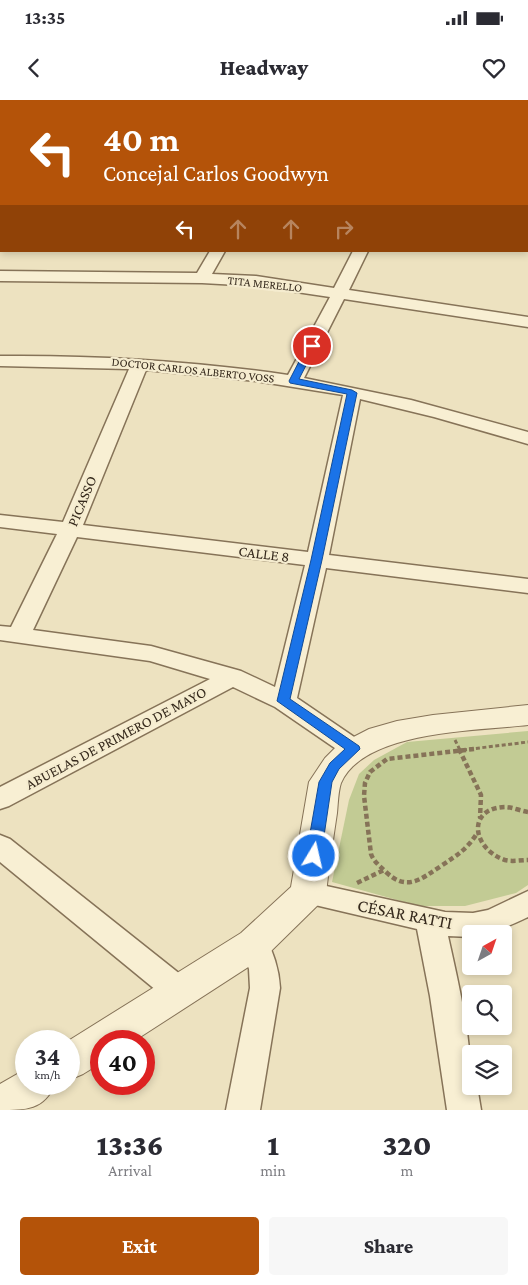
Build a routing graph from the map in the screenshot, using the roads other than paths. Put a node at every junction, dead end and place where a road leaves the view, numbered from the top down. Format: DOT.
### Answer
graph roads {
  1 [pos="217,252"];
  2 [pos="360,252"];
  3 [pos="0,276"];
  4 [pos="202,278"];
  5 [pos="339,292"];
  6 [pos="528,322"];
  7 [pos="0,361"];
  8 [pos="140,364"];
  9 [pos="294,381"];
  10 [pos="352,393"];
  11 [pos="528,438"];
  12 [pos="0,521"];
  13 [pos="70,530"];
  14 [pos="317,560"];
  15 [pos="528,586"];
  16 [pos="9,634"];
  17 [pos="232,677"];
  18 [pos="284,701"];
  19 [pos="528,715"];
  20 [pos="354,749"];
  21 [pos="0,798"];
  22 [pos="0,846"];
  23 [pos="308,893"];
  24 [pos="528,902"];
  25 [pos="430,921"];
  26 [pos="254,944"];
  27 [pos="178,991"];
  28 [pos="80,1055"];
  29 [pos="18,1095"];
  30 [pos="0,1106"];
  31 [pos="243,1110"];
  32 [pos="464,1110"];
  1 -- 4 [label="street"];
  2 -- 5 [label="street"];
  3 -- 4 [label="street, TITA MERELLO"];
  4 -- 5 [label="street, TITA MERELLO"];
  5 -- 6 [label="street, TITA MERELLO"];
  5 -- 9 [label="street"];
  7 -- 8 [label="street, DOCTOR CARLOS ALBERTO VOSS"];
  8 -- 9 [label="street, DOCTOR CARLOS ALBERTO VOSS"];
  8 -- 13 [label="street, PICASSO"];
  9 -- 10 [label="street, DOCTOR CARLOS ALBERTO VOSS"];
  10 -- 11 [label="street, DOCTOR CARLOS ALBERTO VOSS"];
  10 -- 14 [label="street"];
  12 -- 13 [label="street, CALLE 8"];
  13 -- 14 [label="street, CALLE 8"];
  13 -- 16 [label="street, PICASSO"];
  14 -- 15 [label="street, CALLE 8"];
  14 -- 18 [label="street"];
  16 -- 17 [label="street"];
  17 -- 18 [label="street"];
  17 -- 21 [label="street, ABUELAS DE PRIMERO DE MAYO"];
  18 -- 20 [label="street"];
  19 -- 20 [label="street"];
  20 -- 23 [label="street"];
  22 -- 27 [label="street"];
  23 -- 25 [label="street, CÉSAR RATTI"];
  23 -- 26 [label="street"];
  24 -- 25 [label="street, CÉSAR RATTI"];
  25 -- 32 [label="street"];
  26 -- 27 [label="street"];
  26 -- 31 [label="street"];
  27 -- 28 [label="street"];
  29 -- 30 [label="street"];
}
